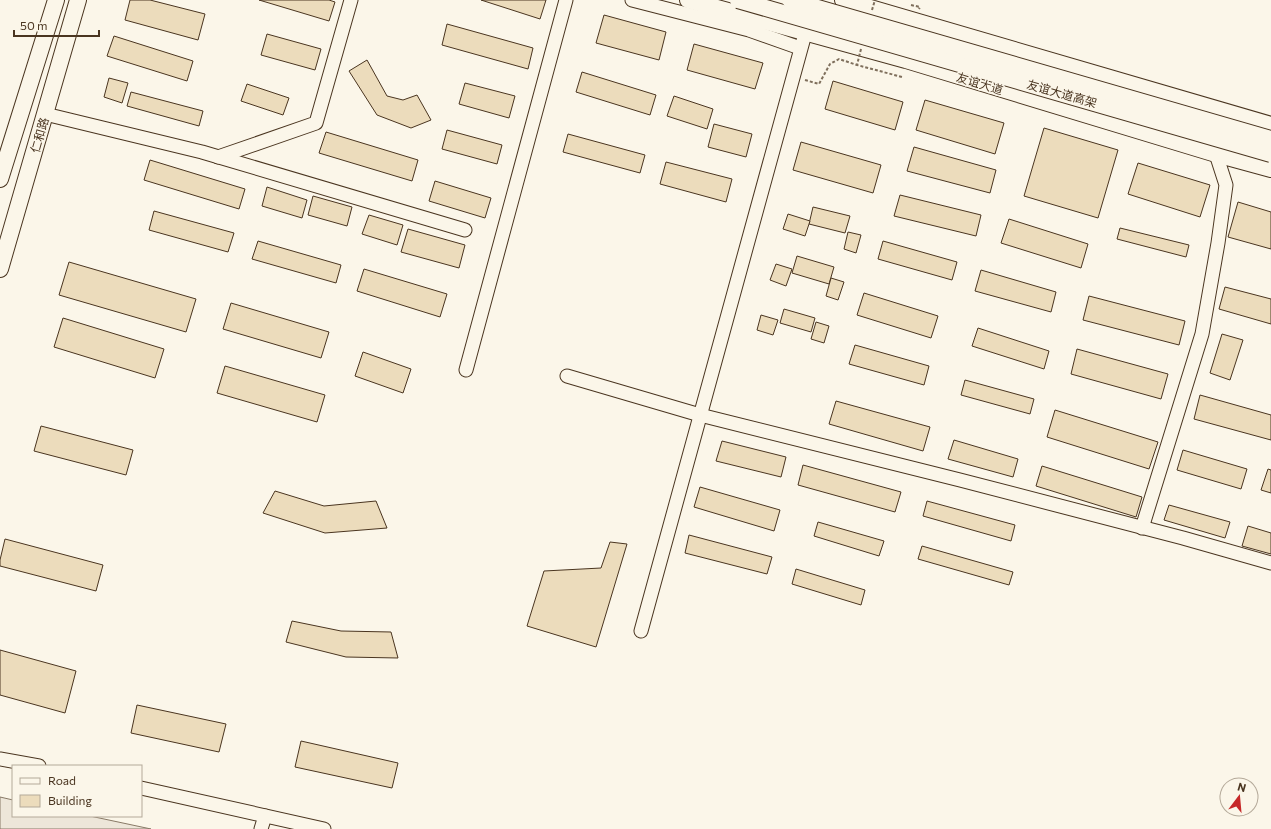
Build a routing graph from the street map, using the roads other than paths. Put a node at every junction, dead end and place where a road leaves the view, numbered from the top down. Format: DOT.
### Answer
graph roads {
  1 [pos="56,0"];
  2 [pos="78,0"];
  3 [pos="350,0"];
  4 [pos="566,0"];
  5 [pos="632,0"];
  6 [pos="688,0"];
  7 [pos="738,0"];
  8 [pos="790,0"];
  9 [pos="815,0"];
  10 [pos="843,0"];
  11 [pos="804,33"];
  12 [pos="800,48"];
  13 [pos="45,114"];
  14 [pos="1271,125"];
  15 [pos="1271,139"];
  16 [pos="1216,154"];
  17 [pos="1271,154"];
  18 [pos="218,157"];
  19 [pos="1271,169"];
  20 [pos="0,179"];
  21 [pos="465,230"];
  22 [pos="0,269"];
  23 [pos="466,370"];
  24 [pos="566,376"];
  25 [pos="700,415"];
  26 [pos="1142,528"];
  27 [pos="1271,563"];
  28 [pos="641,631"];
  29 [pos="0,758"];
  30 [pos="34,765"];
  31 [pos="142,788"];
  32 [pos="265,816"];
  33 [pos="288,825"];
  34 [pos="261,829"];
  35 [pos="324,829"];
  1 -- 20 [label="main road, 仁和路"];
  2 -- 13 [label="main road, 仁和路"];
  3 -- 18 [label="street"];
  4 -- 23 [label="street"];
  5 -- 12 [label="street"];
  6 -- 11 [label="main road, 友谊大道"];
  7 -- 17 [label="main road, 友谊大道高架, bridge"];
  8 -- 15 [label="main road, 友谊大道高架, bridge"];
  9 -- 11 [label="street"];
  10 -- 14 [label="main road"];
  11 -- 12 [label="street"];
  11 -- 16 [label="main road, 友谊大道"];
  12 -- 25 [label="street"];
  13 -- 18 [label="street"];
  13 -- 22 [label="main road, 仁和路"];
  16 -- 19 [label="main road, 友谊大道"];
  16 -- 26 [label="street"];
  18 -- 21 [label="street"];
  24 -- 25 [label="street"];
  25 -- 26 [label="street"];
  25 -- 28 [label="street"];
  26 -- 27 [label="street"];
  29 -- 30 [label="street"];
  31 -- 32 [label="street"];
  32 -- 33 [label="street"];
  32 -- 34 [label="street"];
  33 -- 35 [label="street"];
}
